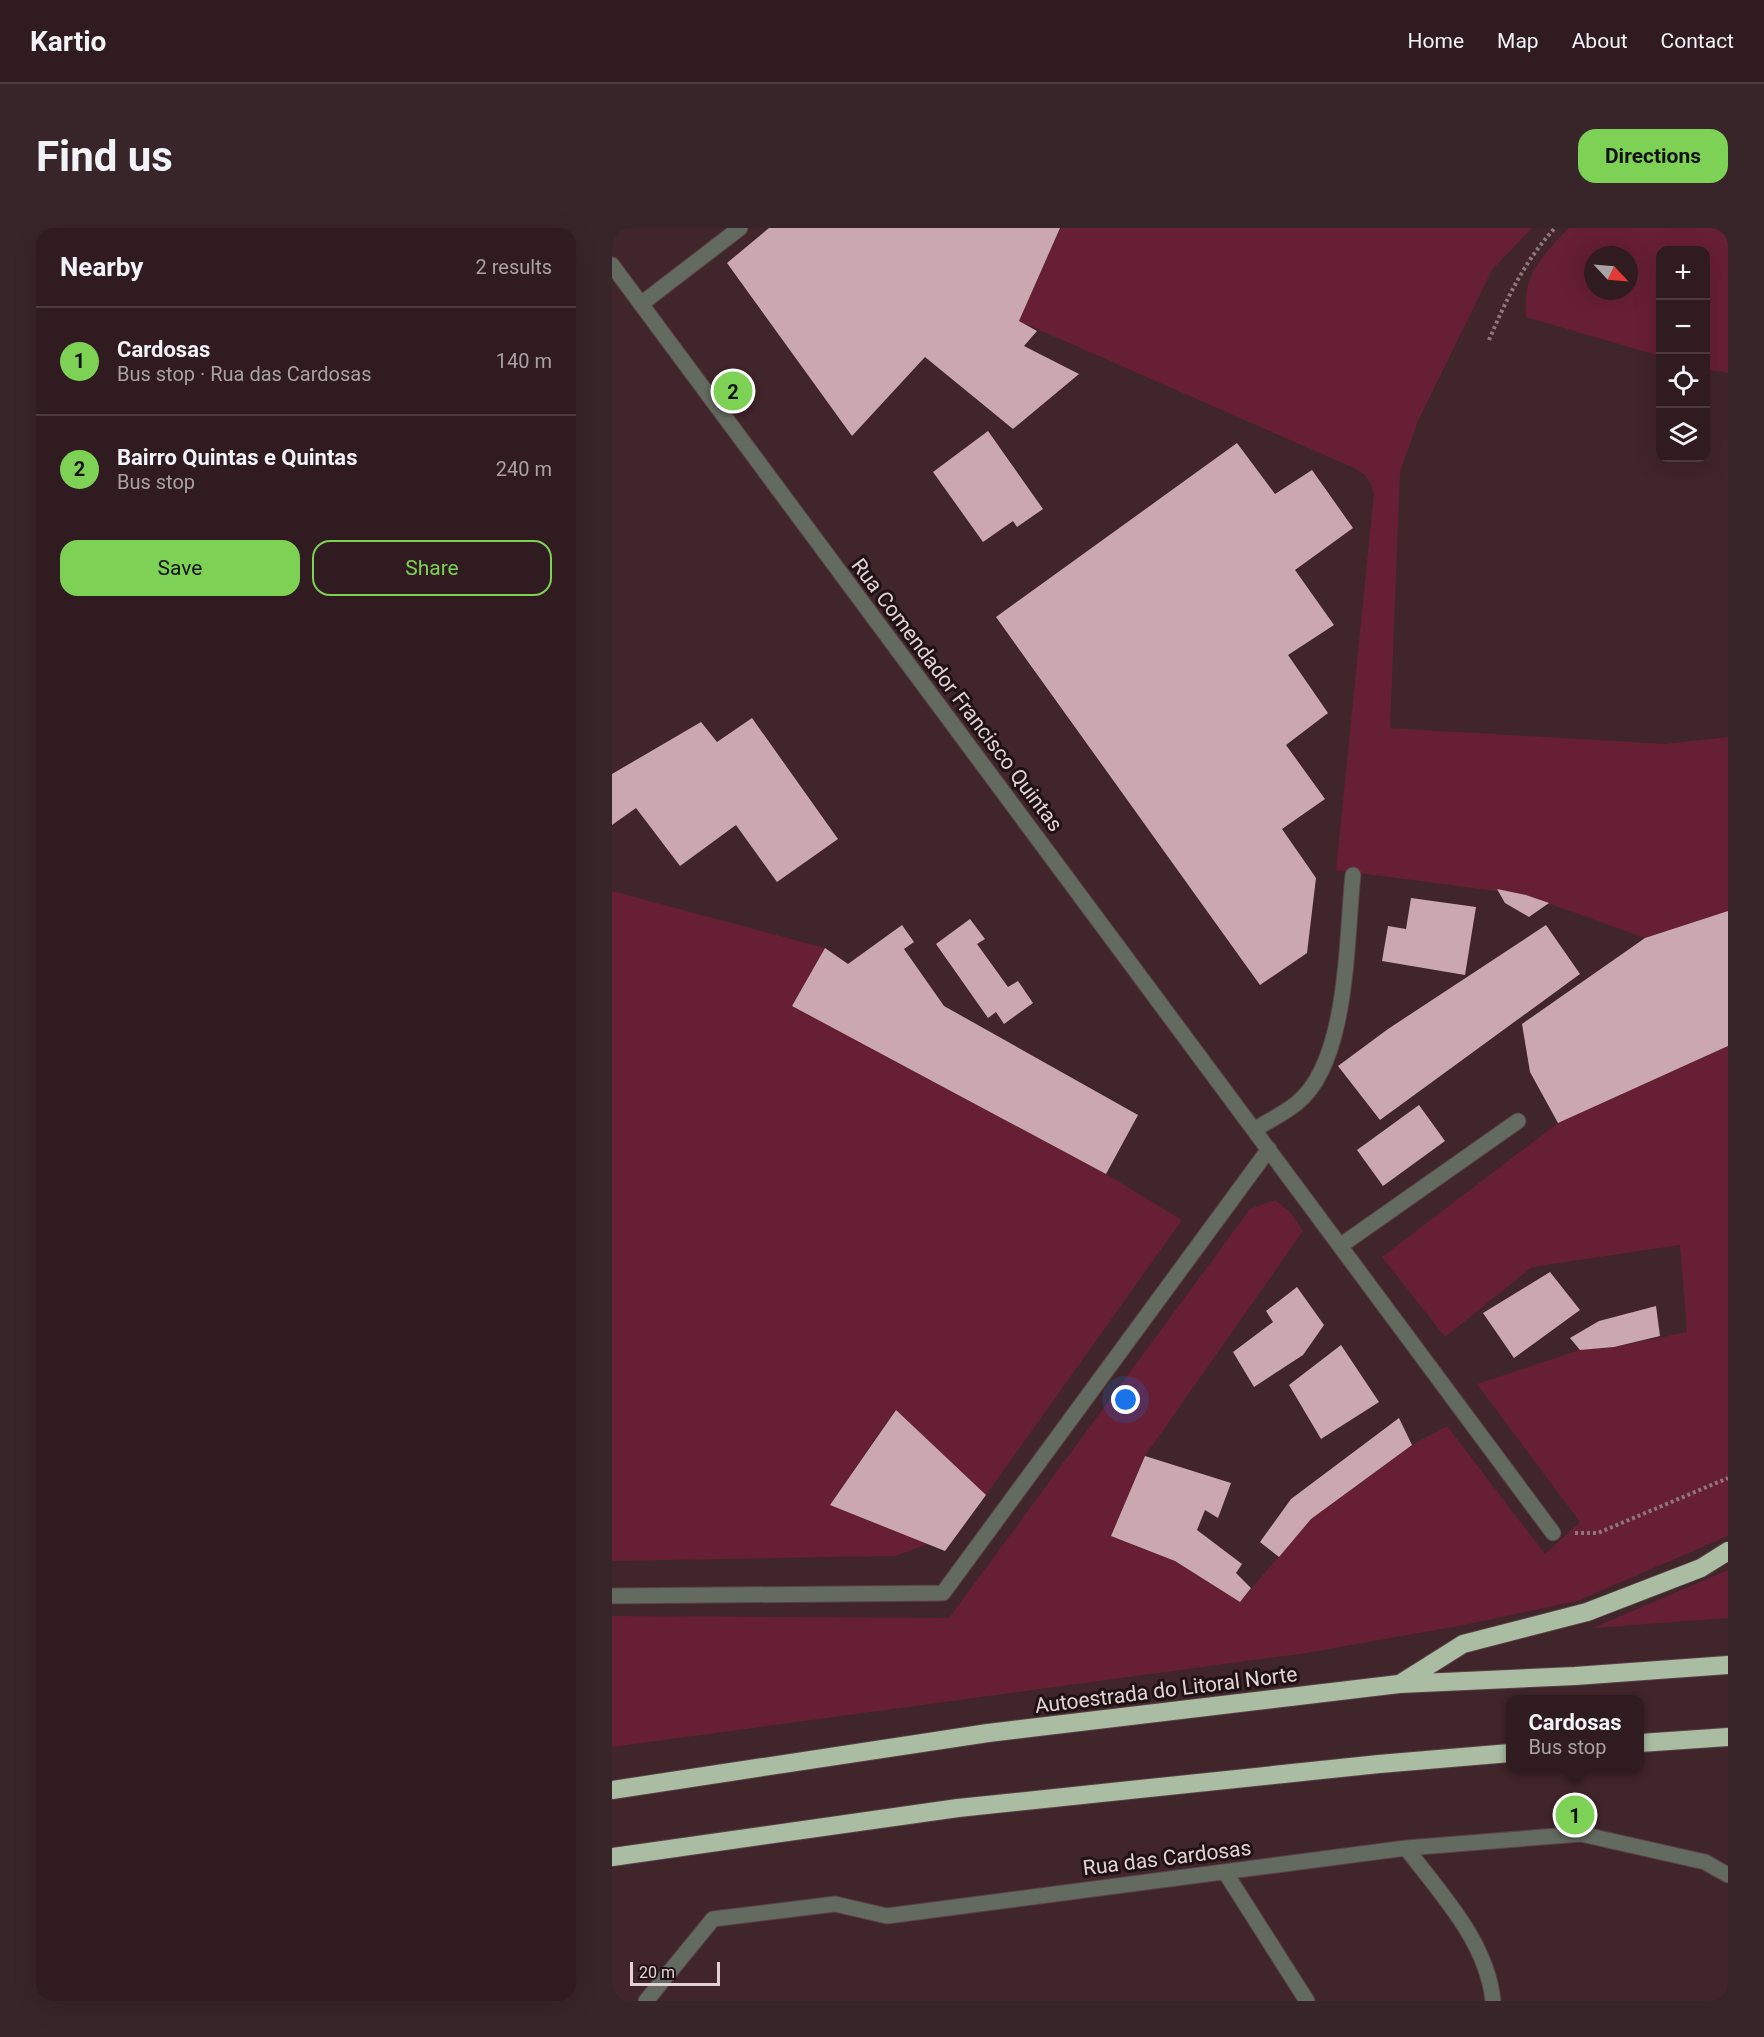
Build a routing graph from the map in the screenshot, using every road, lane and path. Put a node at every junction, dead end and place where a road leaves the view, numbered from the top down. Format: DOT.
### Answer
graph roads {
  1 [pos="740,228"];
  2 [pos="1555,228"];
  3 [pos="612,265"];
  4 [pos="641,304"];
  5 [pos="1489,340"];
  6 [pos="1353,875"];
  7 [pos="1518,1121"];
  8 [pos="1254,1130"];
  9 [pos="1269,1149"];
  10 [pos="1340,1246"];
  11 [pos="1728,1478"];
  12 [pos="1553,1533"];
  13 [pos="1728,1551"];
  14 [pos="612,1596"];
  15 [pos="1728,1665"];
  16 [pos="1399,1684"];
  17 [pos="1728,1737"];
  18 [pos="1644,1743"];
  19 [pos="1506,1753"];
  20 [pos="612,1790"];
  21 [pos="1406,1848"];
  22 [pos="612,1857"];
  23 [pos="1225,1872"];
  24 [pos="1728,1875"];
  25 [pos="646,2001"];
  26 [pos="1307,2001"];
  27 [pos="1493,2001"];
  1 -- 4 [label="street"];
  2 -- 5 [label="path"];
  3 -- 4 [label="street, Rua Comendador Francisco Quintas"];
  4 -- 8 [label="street, Rua Comendador Francisco Quintas"];
  6 -- 8 [label="street"];
  7 -- 10 [label="street"];
  8 -- 9 [label="street, Rua Comendador Francisco Quintas"];
  9 -- 10 [label="street, Rua Comendador Francisco Quintas"];
  9 -- 14 [label="street"];
  10 -- 12 [label="street, Rua Comendador Francisco Quintas"];
  11 -- 12 [label="path"];
  13 -- 16 [label="highway"];
  15 -- 16 [label="highway, Autoestrada do Litoral Norte"];
  16 -- 20 [label="highway, Autoestrada do Litoral Norte"];
  17 -- 18 [label="highway"];
  19 -- 22 [label="highway"];
  21 -- 23 [label="street, Rua das Cardosas"];
  21 -- 24 [label="street, Rua das Cardosas"];
  21 -- 27 [label="street"];
  23 -- 25 [label="street, Rua das Cardosas"];
  23 -- 26 [label="street"];
}
